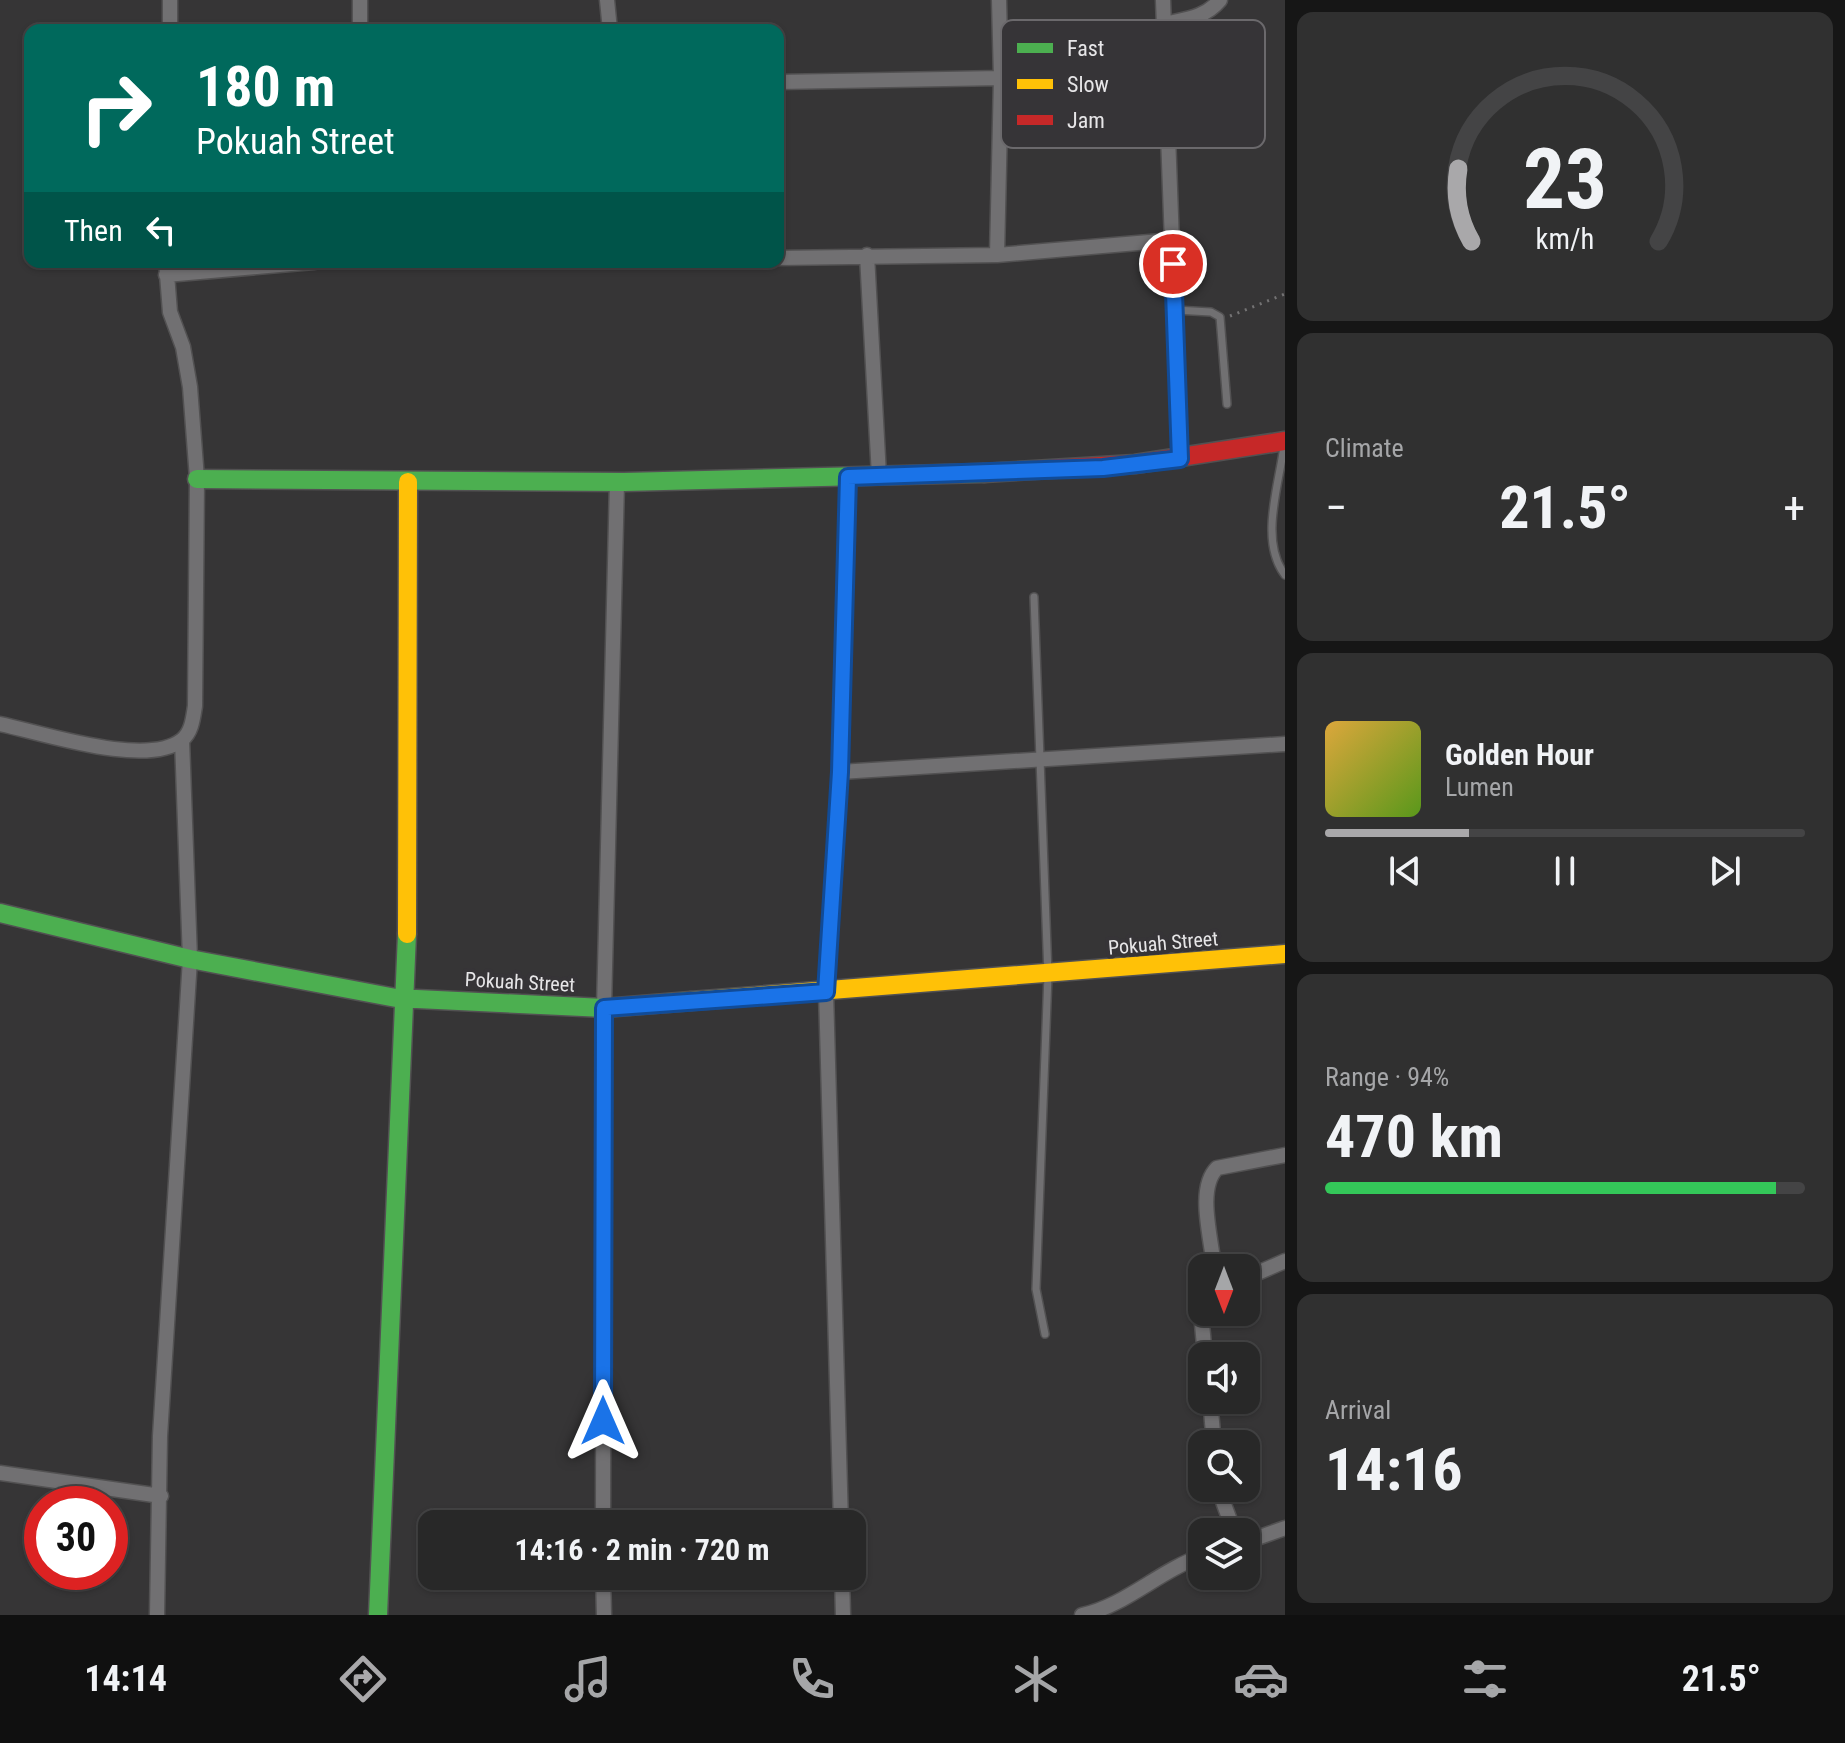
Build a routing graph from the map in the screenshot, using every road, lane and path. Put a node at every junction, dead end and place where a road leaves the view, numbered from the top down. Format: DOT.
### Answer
graph roads {
  1 [pos="170,0"];
  2 [pos="360,0"];
  3 [pos="607,0"];
  4 [pos="999,0"];
  5 [pos="1163,0"];
  6 [pos="1220,0"];
  7 [pos="1164,20"];
  8 [pos="1180,20"];
  9 [pos="170,24"];
  10 [pos="360,24"];
  11 [pos="609,24"];
  12 [pos="1001,78"];
  13 [pos="784,82"];
  14 [pos="1169,148"];
  15 [pos="1173,240"];
  16 [pos="867,255"];
  17 [pos="997,255"];
  18 [pos="784,258"];
  19 [pos="187,268"];
  20 [pos="166,269"];
  21 [pos="1285,294"];
  22 [pos="1175,310"];
  23 [pos="1220,317"];
  24 [pos="1227,404"];
  25 [pos="1285,441"];
  26 [pos="1180,459"];
  27 [pos="879,476"];
  28 [pos="848,477"];
  29 [pos="197,479"];
  30 [pos="408,482"];
  31 [pos="617,482"];
  32 [pos="1285,575"];
  33 [pos="1034,597"];
  34 [pos="0,724"];
  35 [pos="182,740"];
  36 [pos="1285,744"];
  37 [pos="1040,759"];
  38 [pos="840,772"];
  39 [pos="0,913"];
  40 [pos="1285,954"];
  41 [pos="190,959"];
  42 [pos="1048,975"];
  43 [pos="826,992"];
  44 [pos="407,999"];
  45 [pos="604,1008"];
  46 [pos="1285,1155"];
  47 [pos="1213,1254"];
  48 [pos="1285,1261"];
  49 [pos="1260,1272"];
  50 [pos="1045,1334"];
  51 [pos="0,1473"];
  52 [pos="161,1496"];
  53 [pos="603,1510"];
  54 [pos="841,1510"];
  55 [pos="1285,1528"];
  56 [pos="1260,1534"];
  57 [pos="1188,1561"];
  58 [pos="603,1590"];
  59 [pos="842,1590"];
  60 [pos="1098,1613"];
  61 [pos="157,1615"];
  62 [pos="378,1615"];
  63 [pos="604,1615"];
  64 [pos="843,1615"];
  65 [pos="1082,1615"];
  1 -- 9 [label="street"];
  2 -- 10 [label="street"];
  3 -- 11 [label="street"];
  4 -- 12 [label="street"];
  5 -- 7 [label="street"];
  6 -- 8 [label="street"];
  12 -- 13 [label="street"];
  12 -- 17 [label="street"];
  14 -- 15 [label="street"];
  15 -- 17 [label="street"];
  15 -- 22 [label="street"];
  16 -- 17 [label="street"];
  16 -- 18 [label="street"];
  16 -- 27 [label="street"];
  19 -- 20 [label="street"];
  20 -- 29 [label="street"];
  21 -- 23 [label="path"];
  22 -- 23 [label="lane"];
  22 -- 26 [label="street"];
  23 -- 24 [label="lane"];
  25 -- 26 [label="street"];
  25 -- 32 [label="lane"];
  26 -- 27 [label="street"];
  27 -- 28 [label="street"];
  28 -- 31 [label="street"];
  28 -- 38 [label="street"];
  29 -- 30 [label="street"];
  29 -- 35 [label="street"];
  30 -- 31 [label="street"];
  30 -- 44 [label="street"];
  31 -- 45 [label="street"];
  33 -- 37 [label="lane"];
  34 -- 35 [label="street"];
  35 -- 41 [label="street"];
  36 -- 37 [label="street"];
  37 -- 38 [label="street"];
  37 -- 42 [label="lane"];
  38 -- 43 [label="street"];
  39 -- 41 [label="street, Pokuah Street"];
  40 -- 42 [label="street, Pokuah Street"];
  41 -- 44 [label="street, Pokuah Street"];
  41 -- 52 [label="street"];
  42 -- 43 [label="street, Pokuah Street"];
  42 -- 50 [label="lane"];
  43 -- 45 [label="street, Pokuah Street"];
  43 -- 54 [label="street"];
  44 -- 45 [label="street, Pokuah Street"];
  44 -- 62 [label="street"];
  45 -- 53 [label="street"];
  46 -- 47 [label="street"];
  48 -- 49 [label="street"];
  51 -- 52 [label="street"];
  52 -- 61 [label="street"];
  55 -- 56 [label="street"];
  57 -- 60 [label="street"];
  58 -- 63 [label="street"];
  59 -- 64 [label="street"];
  60 -- 65 [label="street"];
}
